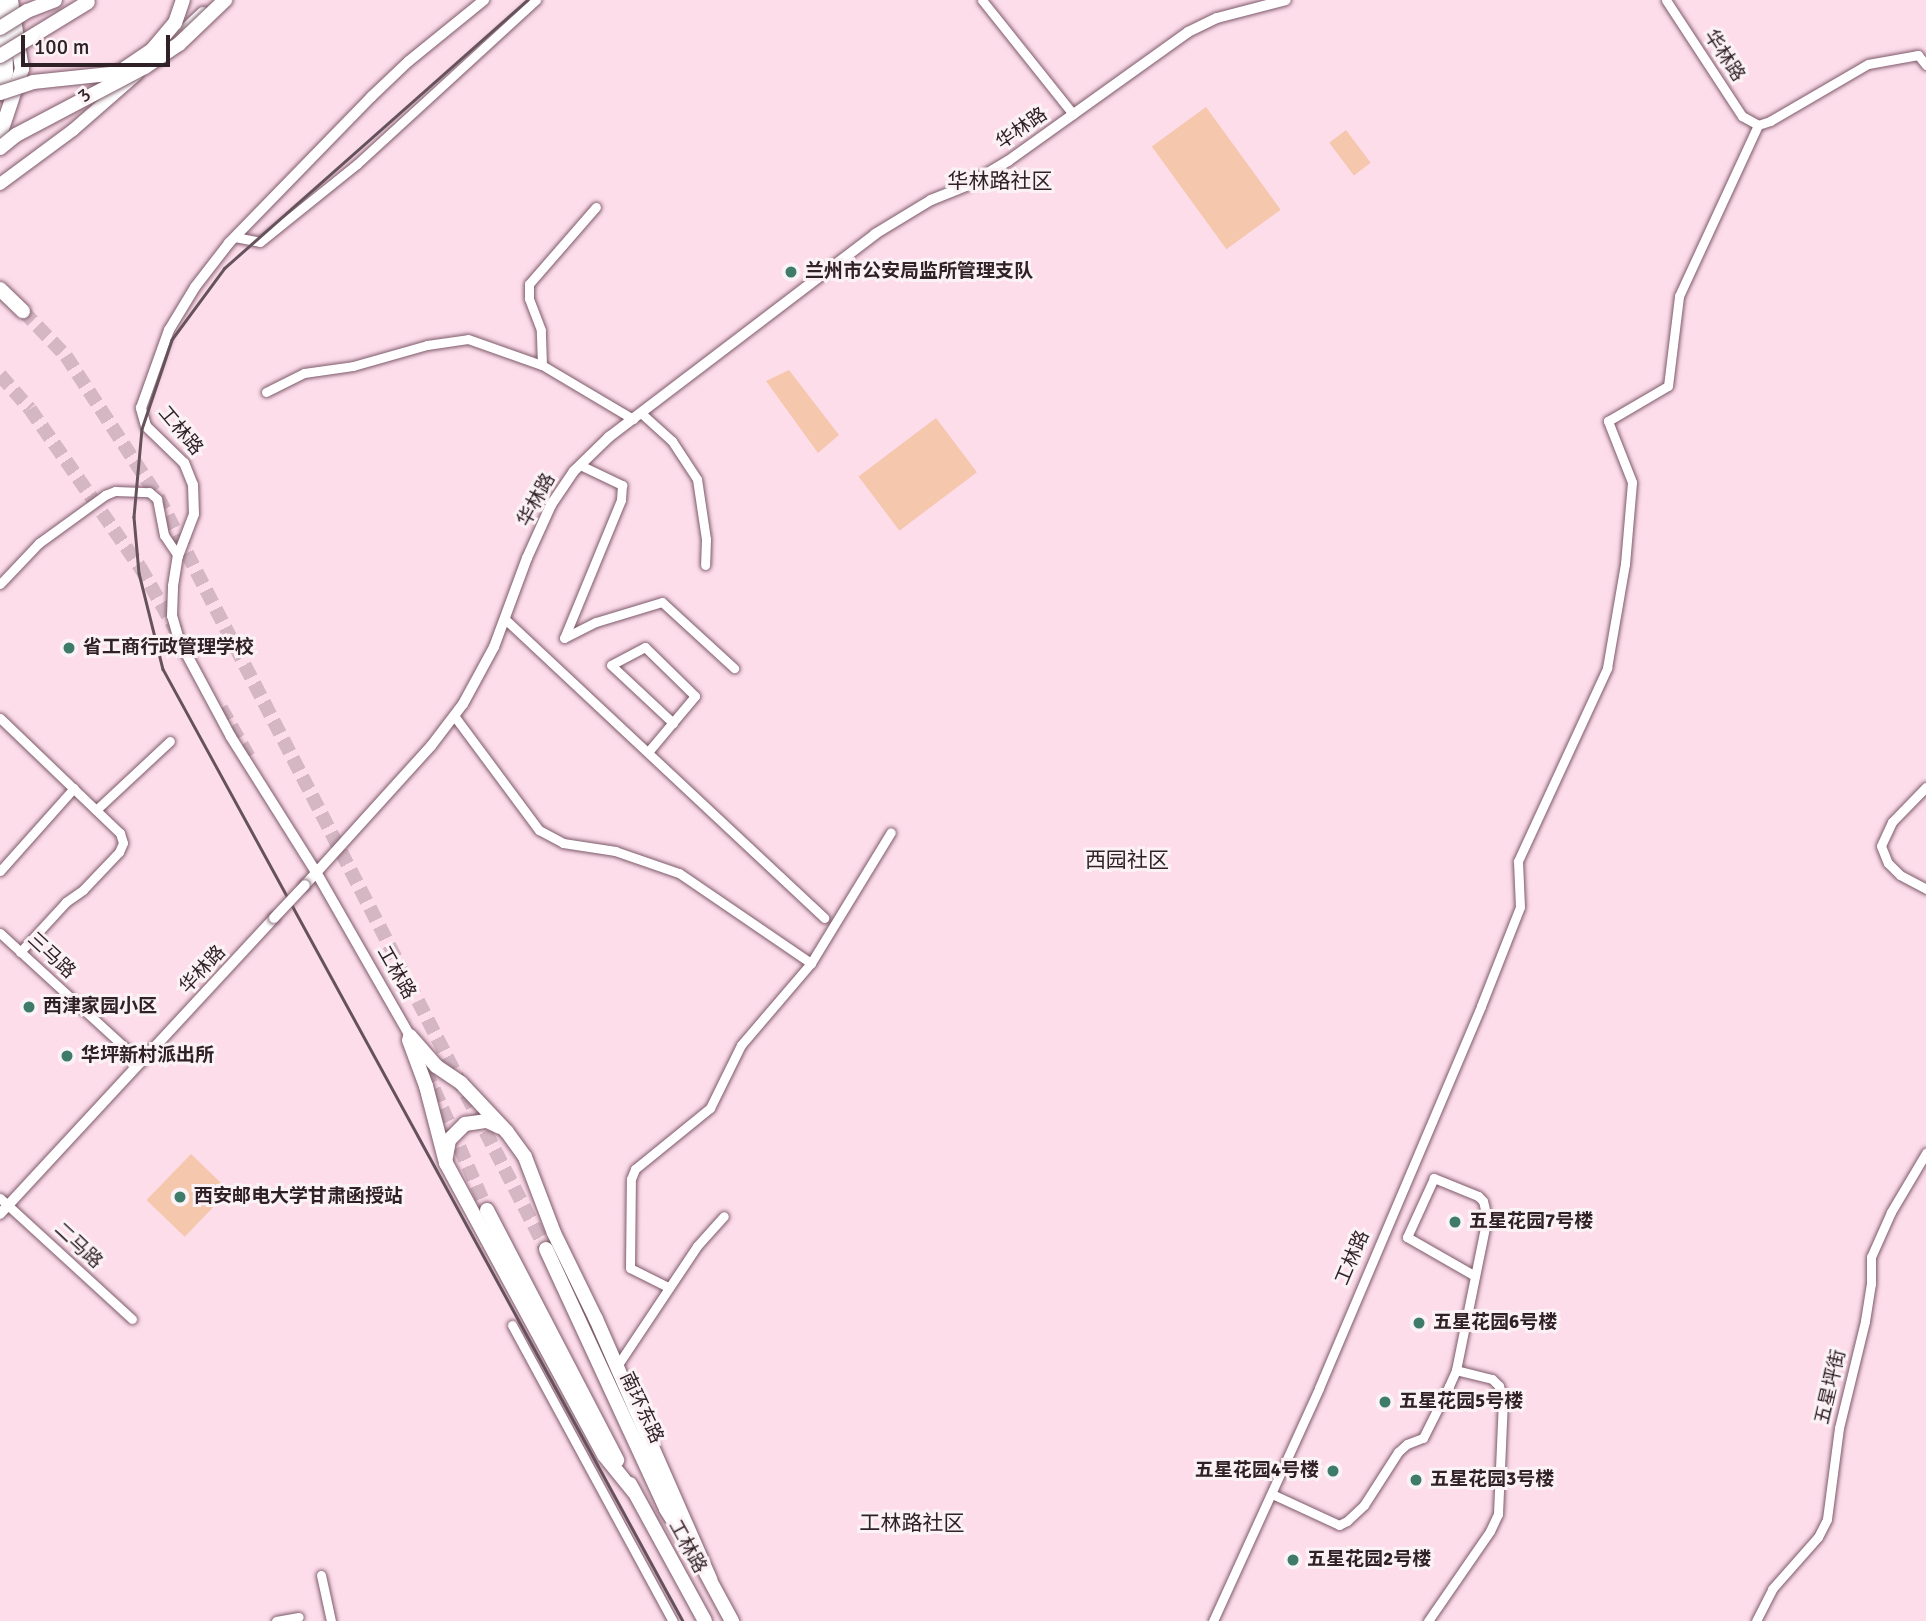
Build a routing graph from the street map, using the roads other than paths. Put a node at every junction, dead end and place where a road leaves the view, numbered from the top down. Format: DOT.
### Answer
graph roads {
  1 [pos="11,0"];
  2 [pos="45,0"];
  3 [pos="55,0"];
  4 [pos="91,0"];
  5 [pos="183,0"];
  6 [pos="217,0"];
  7 [pos="225,0"];
  8 [pos="484,0"];
  9 [pos="536,0"];
  10 [pos="982,0"];
  11 [pos="1286,0"];
  12 [pos="1666,0"];
  13 [pos="0,4"];
  14 [pos="27,11"];
  15 [pos="0,28"];
  16 [pos="1922,54"];
  17 [pos="0,56"];
  18 [pos="1926,65"];
  19 [pos="0,93"];
  20 [pos="1073,114"];
  21 [pos="1758,125"];
  22 [pos="0,135"];
  23 [pos="0,148"];
  24 [pos="0,184"];
  25 [pos="596,207"];
  26 [pos="235,237"];
  27 [pos="0,289"];
  28 [pos="23,311"];
  29 [pos="542,365"];
  30 [pos="266,392"];
  31 [pos="637,416"];
  32 [pos="580,465"];
  33 [pos="178,556"];
  34 [pos="705,565"];
  35 [pos="0,584"];
  36 [pos="506,620"];
  37 [pos="734,668"];
  38 [pos="455,717"];
  39 [pos="0,718"];
  40 [pos="673,723"];
  41 [pos="170,741"];
  42 [pos="648,752"];
  43 [pos="1926,787"];
  44 [pos="74,788"];
  45 [pos="96,810"];
  46 [pos="891,832"];
  47 [pos="0,871"];
  48 [pos="316,872"];
  49 [pos="1926,889"];
  50 [pos="824,918"];
  51 [pos="0,933"];
  52 [pos="20,952"];
  53 [pos="811,962"];
  54 [pos="410,1037"];
  55 [pos="141,1062"];
  56 [pos="507,1132"];
  57 [pos="1926,1153"];
  58 [pos="446,1163"];
  59 [pos="3,1205"];
  60 [pos="487,1210"];
  61 [pos="724,1216"];
  62 [pos="546,1249"];
  63 [pos="1475,1276"];
  64 [pos="668,1287"];
  65 [pos="132,1319"];
  66 [pos="512,1325"];
  67 [pos="554,1362"];
  68 [pos="617,1366"];
  69 [pos="536,1370"];
  70 [pos="1456,1370"];
  71 [pos="634,1492"];
  72 [pos="1272,1494"];
  73 [pos="321,1576"];
  74 [pos="710,1579"];
  75 [pos="299,1617"];
  76 [pos="283,1620"];
  77 [pos="331,1621"];
  78 [pos="673,1621"];
  79 [pos="705,1621"];
  80 [pos="732,1621"];
  81 [pos="1213,1621"];
  82 [pos="1428,1621"];
  83 [pos="1756,1621"];
  1 -- 22 [label="highway, bridge"];
  2 -- 14 [label="highway, bridge"];
  3 -- 14 [label="highway, bridge"];
  4 -- 17 [label="highway, bridge"];
  5 -- 19 [label="highway, bridge"];
  6 -- 24 [label="main road, 3"];
  7 -- 23 [label="highway, bridge"];
  8 -- 26 [label="street, 工林路"];
  9 -- 26 [label="street"];
  10 -- 20 [label="street"];
  11 -- 20 [label="street, 华林路"];
  12 -- 21 [label="street, 华林路"];
  13 -- 19 [label="highway, bridge"];
  14 -- 15 [label="highway, bridge"];
  16 -- 18 [label="street"];
  16 -- 21 [label="street"];
  20 -- 31 [label="street, 华林路"];
  21 -- 72 [label="street, 工林路"];
  25 -- 29 [label="street"];
  26 -- 33 [label="street, 工林路"];
  27 -- 28 [label="highway"];
  29 -- 30 [label="street"];
  29 -- 31 [label="street"];
  31 -- 32 [label="street, 华林路"];
  31 -- 34 [label="street"];
  32 -- 36 [label="street, 华林路"];
  32 -- 37 [label="street"];
  33 -- 35 [label="street"];
  33 -- 48 [label="street, 工林路"];
  36 -- 38 [label="street, 华林路"];
  36 -- 42 [label="street"];
  38 -- 48 [label="street, 华林路"];
  38 -- 53 [label="street"];
  39 -- 44 [label="street"];
  40 -- 40 [label="street"];
  40 -- 42 [label="street"];
  41 -- 45 [label="street"];
  42 -- 50 [label="street"];
  43 -- 49 [label="street"];
  44 -- 45 [label="street"];
  44 -- 47 [label="street"];
  45 -- 52 [label="street"];
  46 -- 53 [label="street"];
  48 -- 54 [label="street, 工林路"];
  48 -- 55 [label="street, 华林路, bridge"];
  51 -- 52 [label="street, 三马路"];
  52 -- 55 [label="street, 三马路"];
  53 -- 64 [label="street"];
  54 -- 56 [label="highway"];
  54 -- 58 [label="highway"];
  55 -- 59 [label="street, 华林路"];
  56 -- 58 [label="highway"];
  56 -- 68 [label="highway"];
  57 -- 83 [label="street, 五星坪街"];
  58 -- 67 [label="highway"];
  59 -- 65 [label="street, 二马路"];
  60 -- 71 [label="highway"];
  61 -- 64 [label="street"];
  62 -- 74 [label="highway, 南环东路"];
  63 -- 63 [label="street"];
  63 -- 70 [label="street"];
  64 -- 68 [label="street"];
  66 -- 69 [label="street"];
  67 -- 69 [label="street"];
  67 -- 71 [label="highway"];
  68 -- 74 [label="highway"];
  69 -- 78 [label="street"];
  70 -- 72 [label="street"];
  70 -- 82 [label="street"];
  71 -- 79 [label="highway, 工林路"];
  72 -- 81 [label="street, 工林路"];
  73 -- 77 [label="street"];
  74 -- 80 [label="highway, 工林路"];
  75 -- 76 [label="street"];
}
